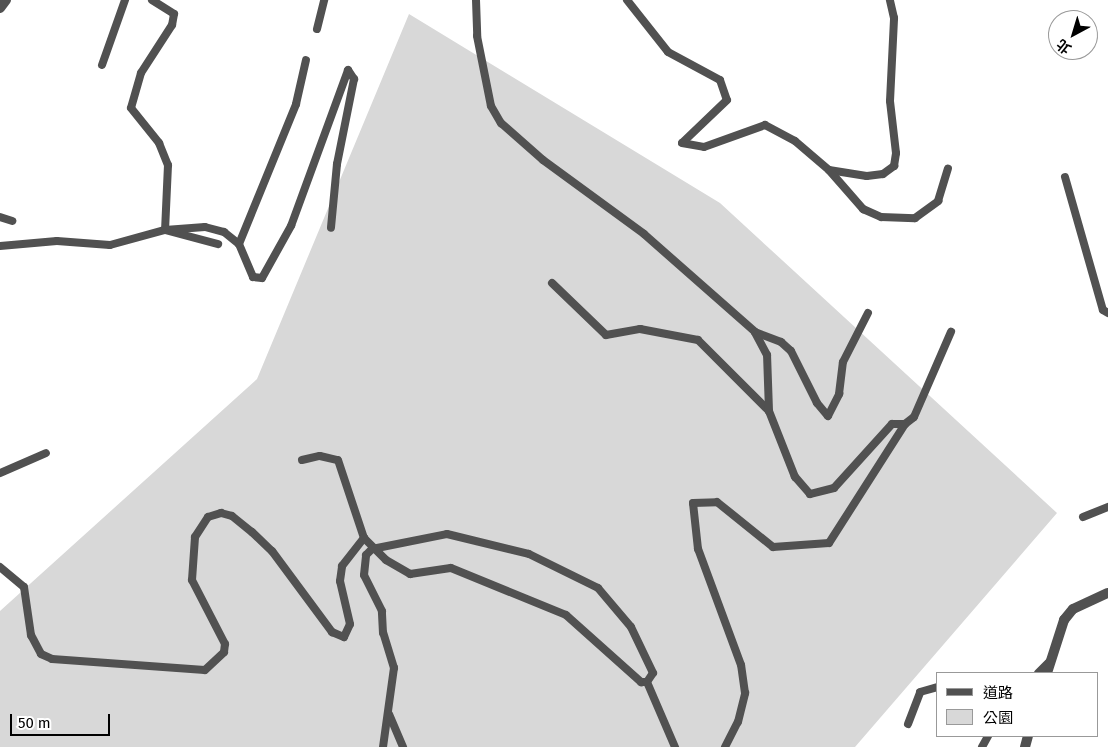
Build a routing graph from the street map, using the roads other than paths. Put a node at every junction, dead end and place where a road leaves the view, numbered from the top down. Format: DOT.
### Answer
graph roads {
  1 [pos="6,0"];
  2 [pos="125,0"];
  3 [pos="152,0"];
  4 [pos="324,0"];
  5 [pos="476,0"];
  6 [pos="627,0"];
  7 [pos="890,0"];
  8 [pos="0,8"];
  9 [pos="317,30"];
  10 [pos="306,60"];
  11 [pos="102,65"];
  12 [pos="948,169"];
  13 [pos="829,170"];
  14 [pos="1065,178"];
  15 [pos="0,217"];
  16 [pos="12,221"];
  17 [pos="330,228"];
  18 [pos="165,230"];
  19 [pos="218,244"];
  20 [pos="240,244"];
  21 [pos="0,246"];
  22 [pos="552,283"];
  23 [pos="868,313"];
  24 [pos="1108,313"];
  25 [pos="756,332"];
  26 [pos="951,332"];
  27 [pos="769,411"];
  28 [pos="905,424"];
  29 [pos="46,453"];
  30 [pos="302,460"];
  31 [pos="0,473"];
  32 [pos="1108,507"];
  33 [pos="1083,518"];
  34 [pos="364,538"];
  35 [pos="372,549"];
  36 [pos="0,566"];
  37 [pos="1108,593"];
  38 [pos="1050,661"];
  39 [pos="1039,672"];
  40 [pos="1047,672"];
  41 [pos="647,682"];
  42 [pos="936,687"];
  43 [pos="389,714"];
  44 [pos="908,724"];
  45 [pos="383,747"];
  46 [pos="403,747"];
  47 [pos="675,747"];
  48 [pos="724,747"];
  1 -- 8 [label="street"];
  2 -- 11 [label="lane"];
  3 -- 18 [label="lane"];
  4 -- 9 [label="lane"];
  5 -- 25 [label="lane"];
  6 -- 13 [label="lane"];
  7 -- 13 [label="lane"];
  10 -- 20 [label="lane"];
  12 -- 13 [label="lane"];
  14 -- 24 [label="lane"];
  15 -- 16 [label="lane"];
  17 -- 20 [label="lane"];
  18 -- 19 [label="lane"];
  18 -- 20 [label="lane"];
  18 -- 21 [label="lane"];
  22 -- 27 [label="lane"];
  23 -- 25 [label="lane"];
  25 -- 27 [label="lane"];
  26 -- 28 [label="lane"];
  27 -- 28 [label="lane"];
  28 -- 48 [label="lane"];
  29 -- 31 [label="lane"];
  30 -- 34 [label="lane"];
  32 -- 33 [label="lane"];
  34 -- 35 [label="lane"];
  34 -- 36 [label="lane"];
  35 -- 41 [label="lane"];
  35 -- 41 [label="lane"];
  35 -- 43 [label="lane"];
  37 -- 38 [label="street"];
  38 -- 39 [label="lane"];
  38 -- 40 [label="street"];
  41 -- 47 [label="lane"];
  42 -- 44 [label="lane"];
  43 -- 45 [label="lane"];
  43 -- 46 [label="lane"];
}
